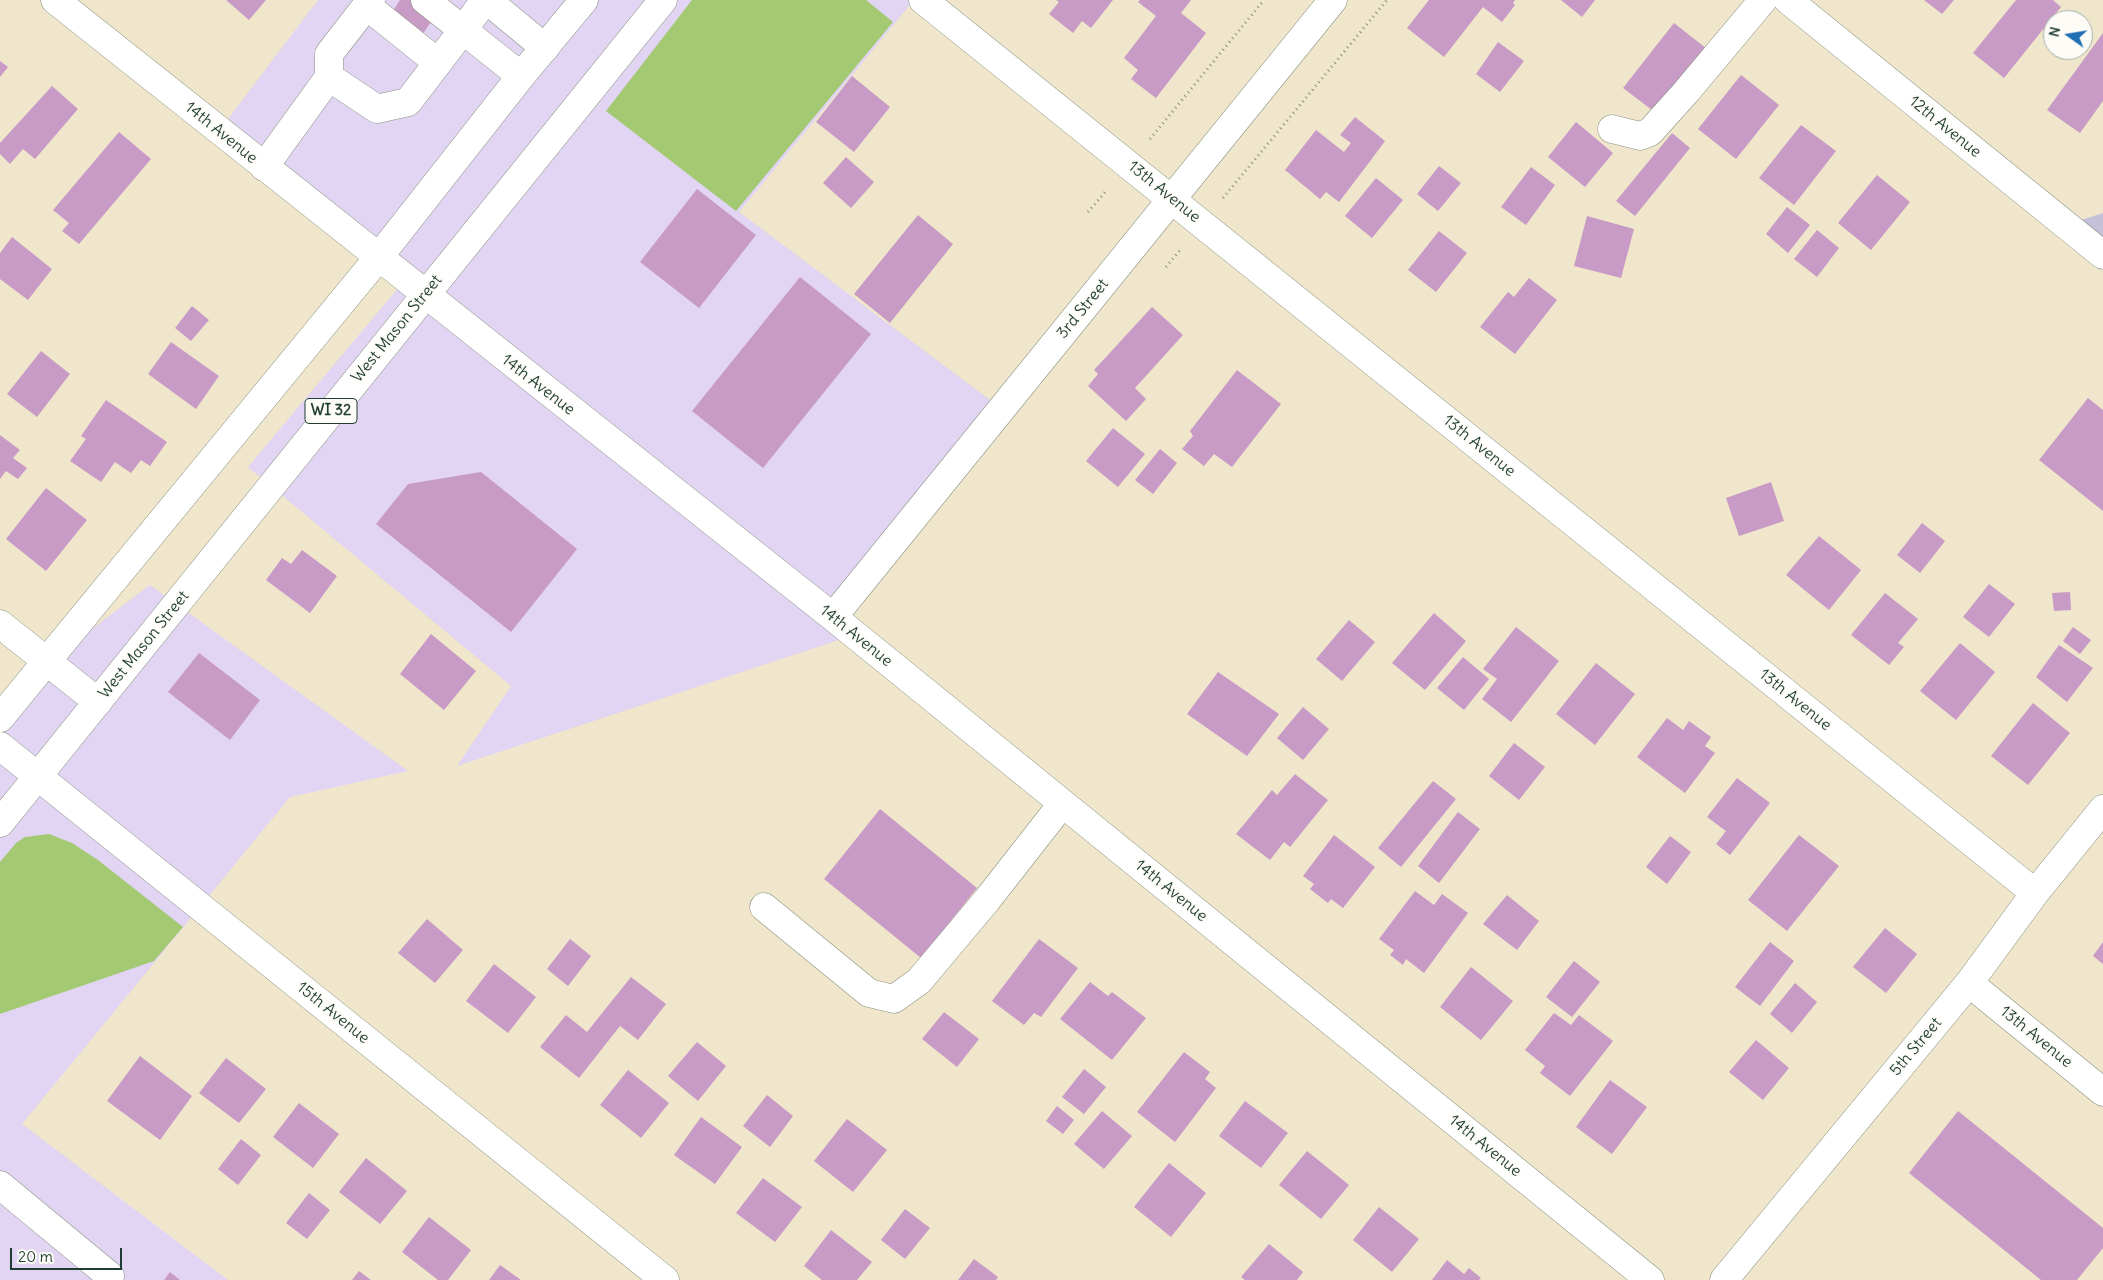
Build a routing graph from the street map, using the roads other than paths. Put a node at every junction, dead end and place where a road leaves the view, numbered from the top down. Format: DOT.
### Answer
graph roads {
  1 [pos="56,0"];
  2 [pos="425,0"];
  3 [pos="486,0"];
  4 [pos="663,0"];
  5 [pos="923,0"];
  6 [pos="1332,0"];
  7 [pos="1763,0"];
  8 [pos="1788,0"];
  9 [pos="579,2"];
  10 [pos="369,3"];
  11 [pos="463,30"];
  12 [pos="545,48"];
  13 [pos="437,62"];
  14 [pos="521,76"];
  15 [pos="329,77"];
  16 [pos="1612,130"];
  17 [pos="264,167"];
  18 [pos="1172,198"];
  19 [pos="2103,255"];
  20 [pos="378,258"];
  21 [pos="424,295"];
  22 [pos="832,617"];
  23 [pos="0,624"];
  24 [pos="48,662"];
  25 [pos="98,702"];
  26 [pos="0,718"];
  27 [pos="0,746"];
  28 [pos="38,776"];
  29 [pos="1062,804"];
  30 [pos="2103,809"];
  31 [pos="0,823"];
  32 [pos="2034,893"];
  33 [pos="764,907"];
  34 [pos="1969,982"];
  35 [pos="2103,1092"];
  36 [pos="0,1185"];
  37 [pos="107,1280"];
  38 [pos="666,1280"];
  39 [pos="1650,1280"];
  40 [pos="1724,1280"];
  1 -- 17 [label="street, 14th Avenue"];
  2 -- 11 [label="street"];
  3 -- 11 [label="street"];
  3 -- 12 [label="street"];
  4 -- 21 [label="street, West Mason Street / WI 32"];
  5 -- 18 [label="street, 13th Avenue"];
  6 -- 18 [label="street, 3rd Street"];
  7 -- 16 [label="street"];
  8 -- 19 [label="street, 12th Avenue"];
  9 -- 12 [label="street"];
  10 -- 13 [label="street"];
  10 -- 15 [label="street"];
  11 -- 13 [label="street"];
  11 -- 14 [label="street"];
  12 -- 14 [label="street"];
  13 -- 15 [label="street"];
  14 -- 20 [label="street"];
  15 -- 17 [label="street"];
  17 -- 20 [label="street, 14th Avenue"];
  18 -- 22 [label="street, 3rd Street"];
  18 -- 32 [label="street, 13th Avenue"];
  20 -- 21 [label="street, 14th Avenue"];
  20 -- 24 [label="street"];
  21 -- 22 [label="street, 14th Avenue"];
  21 -- 25 [label="street, West Mason Street / WI 32"];
  22 -- 29 [label="street, 14th Avenue"];
  23 -- 24 [label="street"];
  24 -- 25 [label="street"];
  24 -- 26 [label="street"];
  25 -- 28 [label="street, West Mason Street / WI 32"];
  27 -- 28 [label="street, 15th Avenue"];
  28 -- 31 [label="street, West Mason Street / WI 32"];
  28 -- 38 [label="street, 15th Avenue"];
  29 -- 33 [label="street"];
  29 -- 39 [label="street, 14th Avenue"];
  30 -- 32 [label="street, 5th Street"];
  32 -- 34 [label="street, 5th Street"];
  34 -- 35 [label="street, 13th Avenue"];
  34 -- 40 [label="street, 5th Street"];
  36 -- 37 [label="street"];
}
